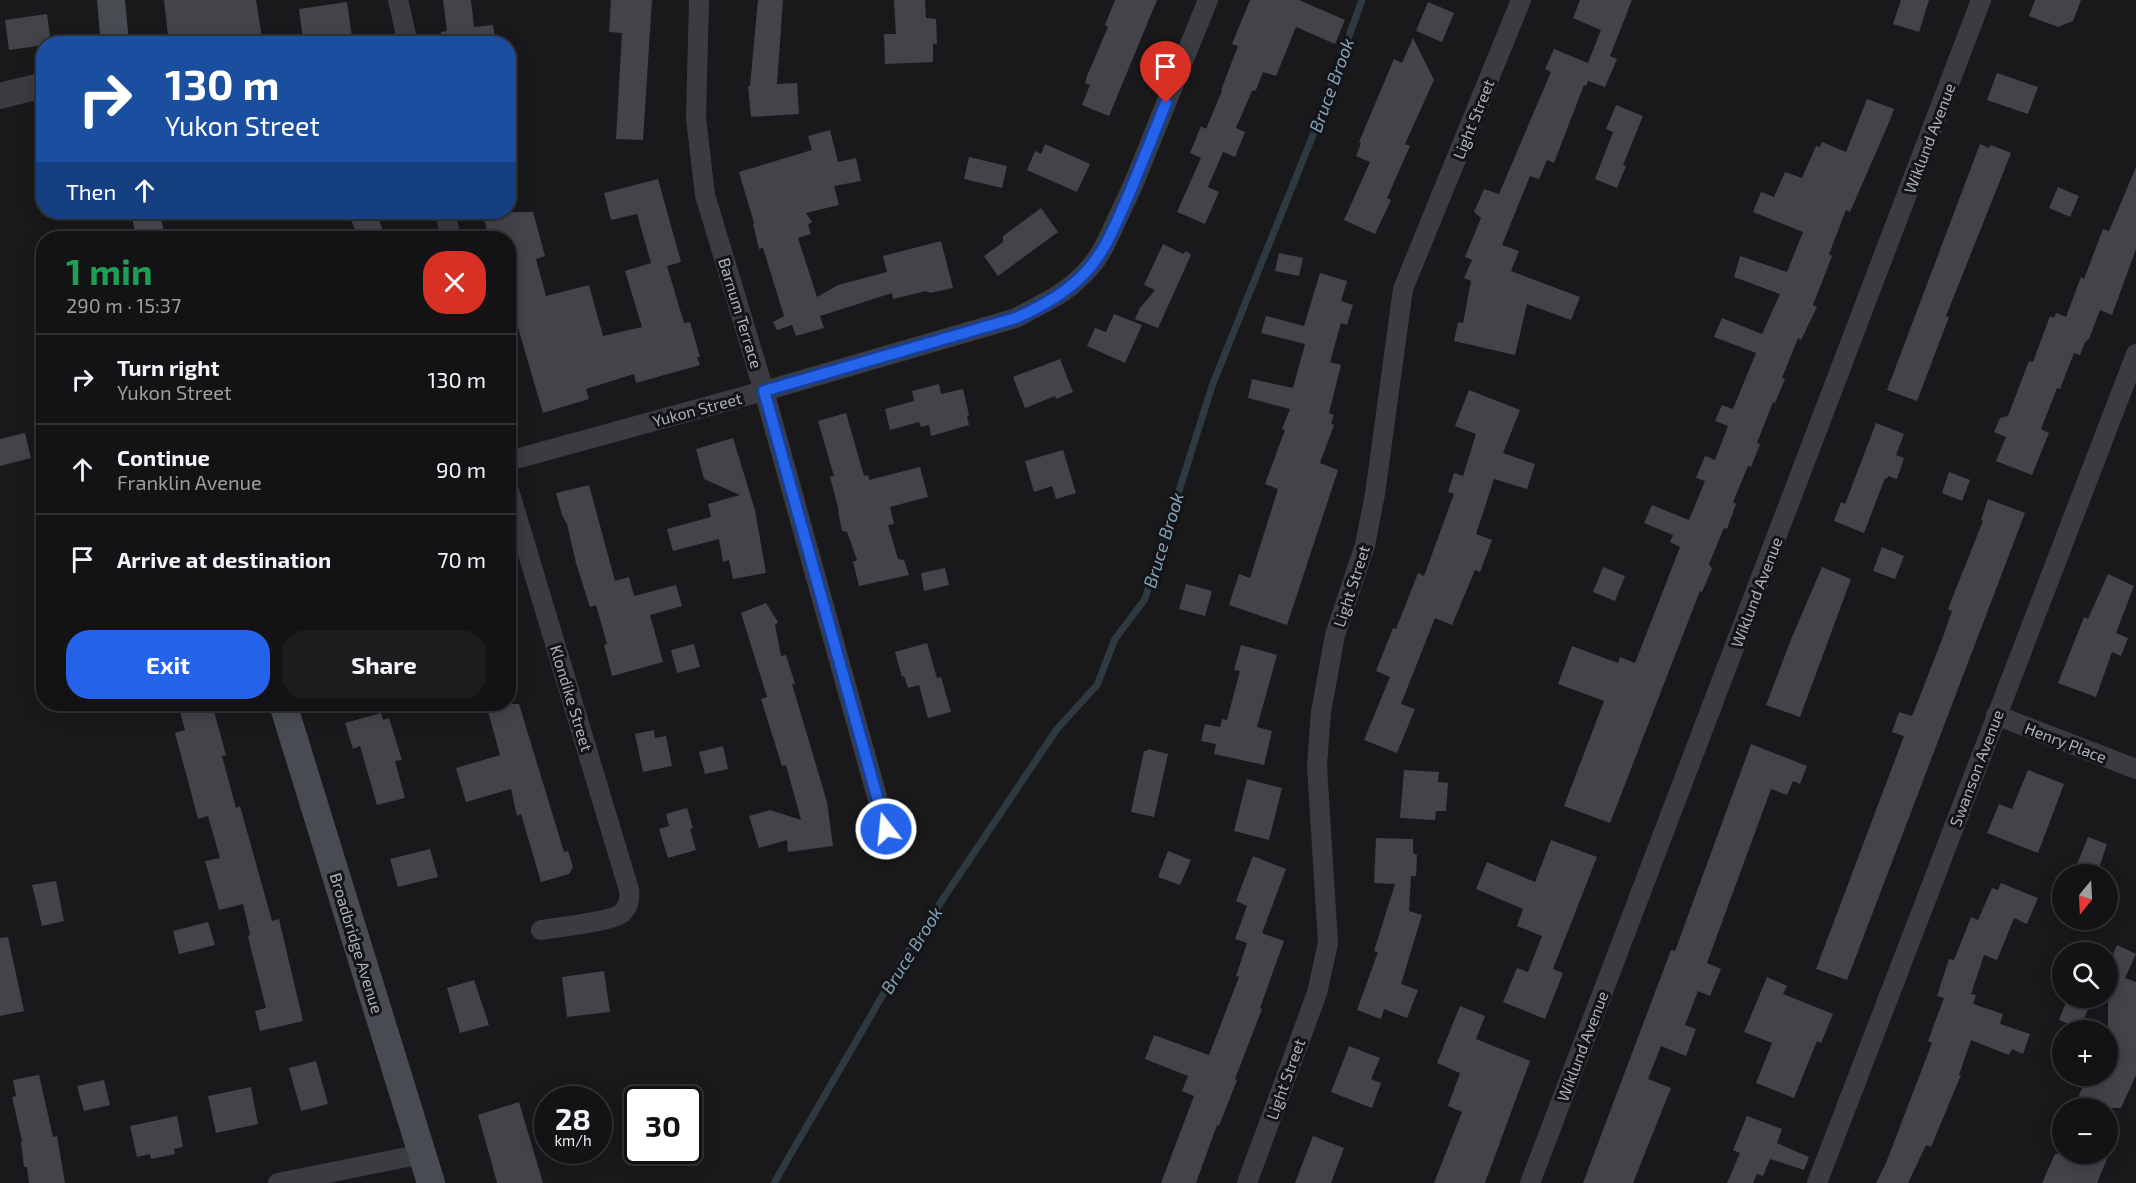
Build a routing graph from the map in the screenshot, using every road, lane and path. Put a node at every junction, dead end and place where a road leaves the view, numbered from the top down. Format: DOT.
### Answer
graph roads {
  1 [pos="111,0"];
  2 [pos="398,0"];
  3 [pos="699,0"];
  4 [pos="1208,0"];
  5 [pos="1521,0"];
  6 [pos="1982,0"];
  7 [pos="114,36"];
  8 [pos="406,36"];
  9 [pos="36,87"];
  10 [pos="0,96"];
  11 [pos="2136,354"];
  12 [pos="764,391"];
  13 [pos="516,459"];
  14 [pos="516,514"];
  15 [pos="286,711"];
  16 [pos="1996,715"];
  17 [pos="2136,769"];
  18 [pos="886,829"];
  19 [pos="541,930"];
  20 [pos="422,1154"];
  21 [pos="278,1183"];
  22 [pos="431,1183"];
  23 [pos="1247,1183"];
  24 [pos="1530,1183"];
  25 [pos="1817,1183"];
  1 -- 7 [label="main road"];
  2 -- 8 [label="street"];
  3 -- 12 [label="street, Barnum Terrace"];
  4 -- 12 [label="street, Yukon Street"];
  5 -- 23 [label="street, Light Street"];
  6 -- 24 [label="street, Wiklund Avenue"];
  9 -- 10 [label="street"];
  11 -- 16 [label="street, Swanson Avenue"];
  12 -- 13 [label="street, Yukon Street"];
  12 -- 18 [label="street, Barnum Terrace"];
  14 -- 19 [label="street, Klondike Street"];
  15 -- 20 [label="main road, Broadbridge Avenue"];
  16 -- 17 [label="street, Henry Place"];
  16 -- 25 [label="street, Swanson Avenue"];
  20 -- 21 [label="street"];
  20 -- 22 [label="main road, Broadbridge Avenue"];
}
